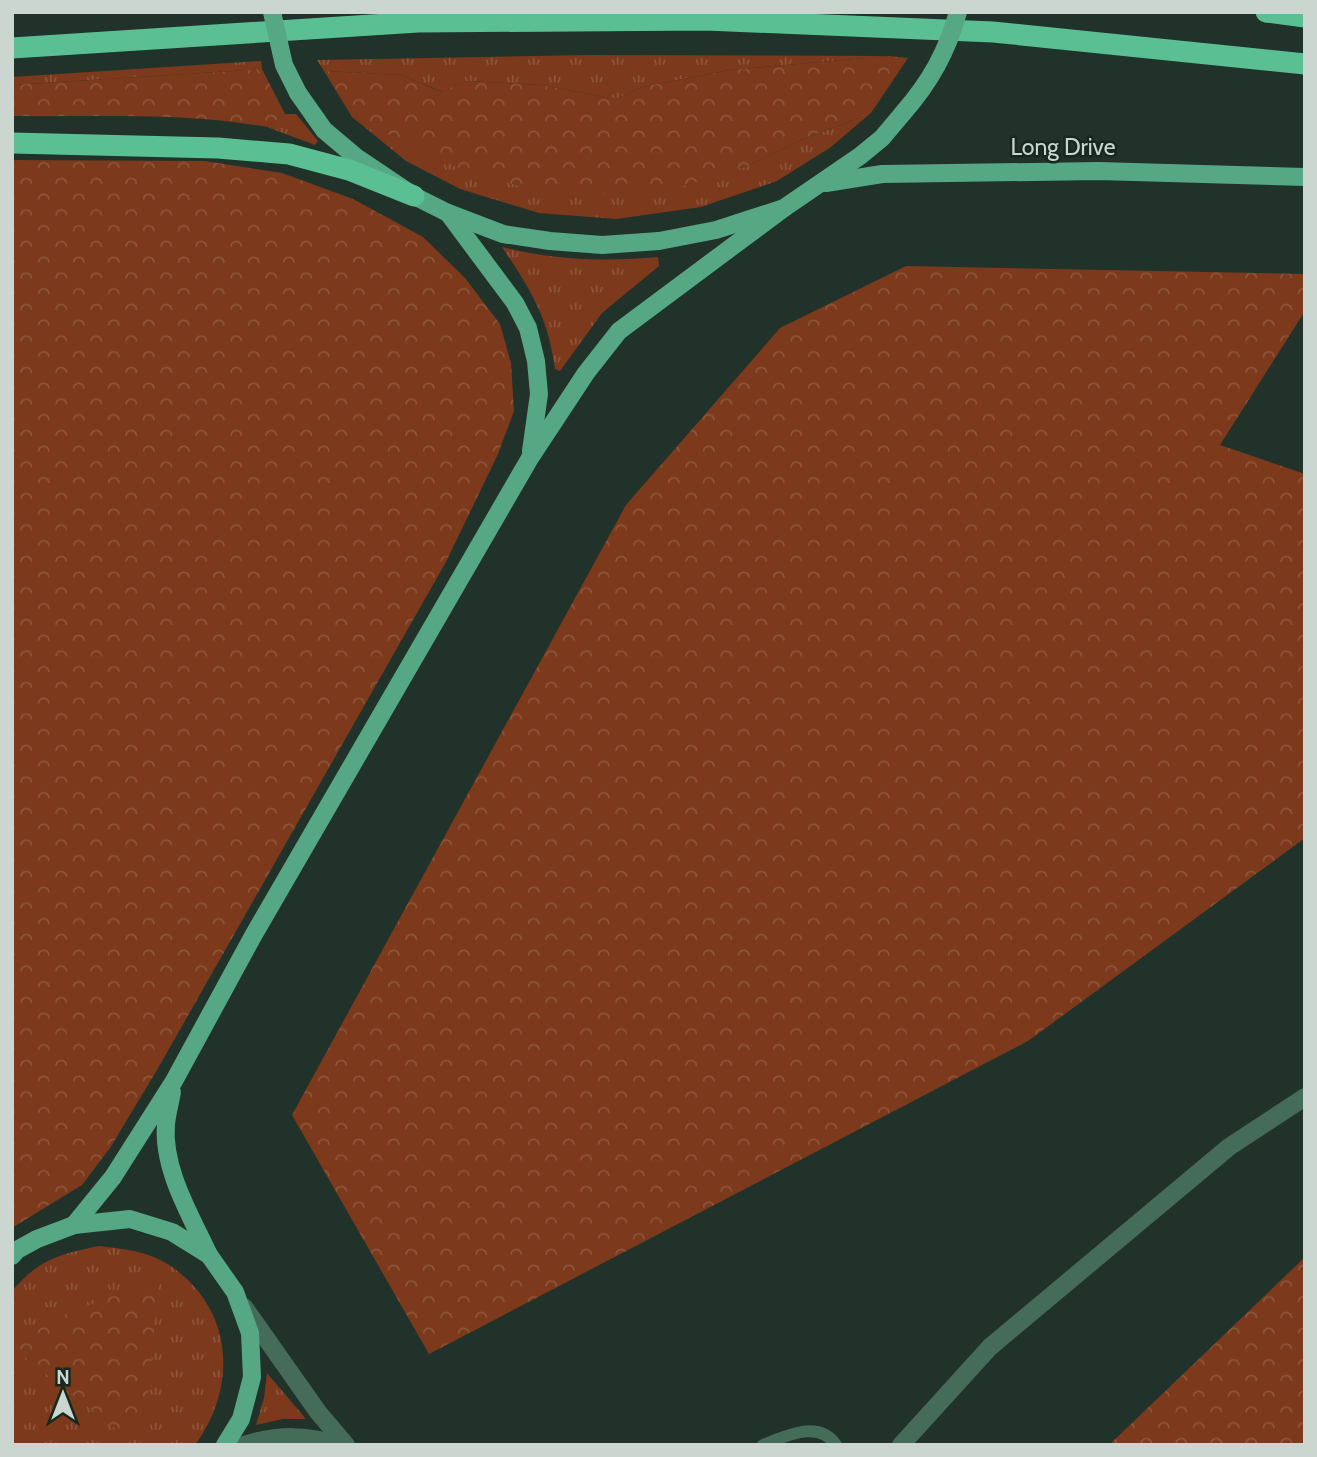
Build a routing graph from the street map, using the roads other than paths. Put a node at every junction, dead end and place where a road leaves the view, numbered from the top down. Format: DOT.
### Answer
graph roads {
  1 [pos="272,12"];
  2 [pos="958,12"];
  3 [pos="1266,12"];
  4 [pos="1305,17"];
  5 [pos="12,48"];
  6 [pos="1305,64"];
  7 [pos="12,143"];
  8 [pos="1305,177"];
  9 [pos="822,183"];
  10 [pos="414,196"];
  11 [pos="784,208"];
  12 [pos="448,213"];
  13 [pos="530,458"];
  14 [pos="174,1082"];
  15 [pos="1305,1097"];
  16 [pos="74,1225"];
  17 [pos="14,1252"];
  18 [pos="209,1255"];
  19 [pos="235,1292"];
  20 [pos="225,1445"];
  21 [pos="244,1445"];
  22 [pos="344,1445"];
  23 [pos="763,1445"];
  24 [pos="836,1445"];
  25 [pos="901,1445"];
  1 -- 10 [label="main road, bridge"];
  2 -- 9 [label="main road, bridge"];
  3 -- 4 [label="highway"];
  5 -- 6 [label="highway"];
  7 -- 10 [label="highway"];
  8 -- 9 [label="main road, Long Drive"];
  9 -- 11 [label="main road"];
  10 -- 12 [label="main road"];
  11 -- 12 [label="main road"];
  11 -- 13 [label="main road"];
  12 -- 13 [label="main road"];
  13 -- 14 [label="main road"];
  14 -- 16 [label="main road"];
  14 -- 18 [label="main road"];
  15 -- 25 [label="street"];
  16 -- 17 [label="main road"];
  16 -- 18 [label="main road"];
  18 -- 19 [label="main road"];
  19 -- 20 [label="main road"];
  19 -- 22 [label="street"];
  21 -- 22 [label="street"];
  23 -- 24 [label="lane"];
}
